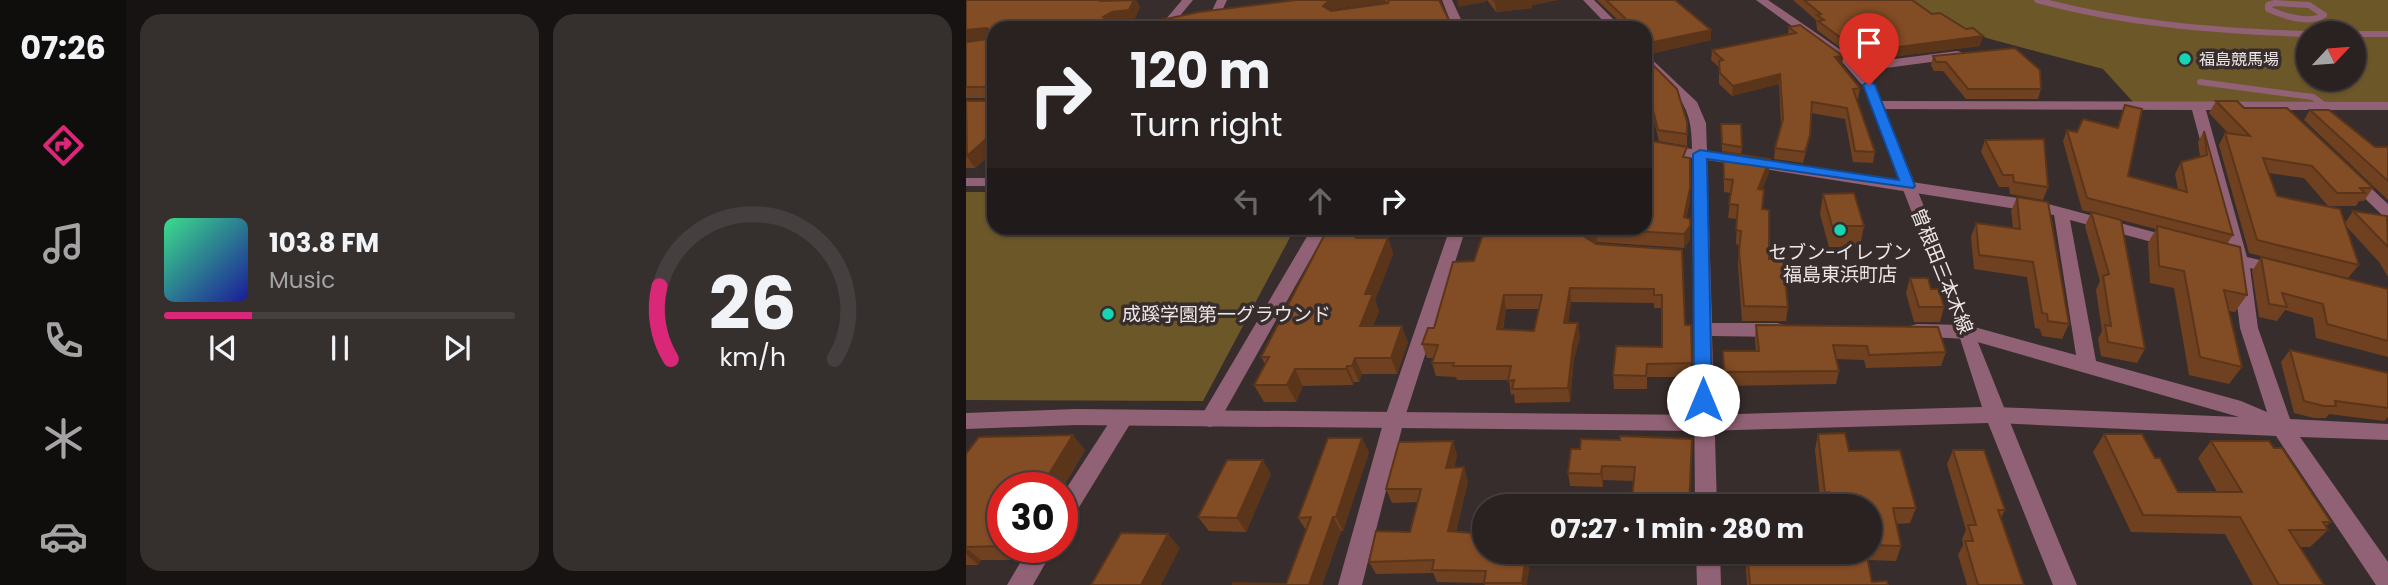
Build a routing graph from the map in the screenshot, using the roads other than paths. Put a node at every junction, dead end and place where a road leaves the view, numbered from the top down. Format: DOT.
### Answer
graph roads {
  1 [pos="1188,0"];
  2 [pos="1222,0"];
  3 [pos="1447,0"];
  4 [pos="1588,0"];
  5 [pos="1761,0"];
  6 [pos="2037,0"];
  7 [pos="1227,14"];
  8 [pos="1203,17"];
  9 [pos="2299,19"];
  10 [pos="1165,21"];
  11 [pos="1172,21"];
  12 [pos="1456,21"];
  13 [pos="1609,21"];
  14 [pos="2296,33"];
  15 [pos="2366,34"];
  16 [pos="2388,34"];
  17 [pos="1965,54"];
  18 [pos="1652,64"];
  19 [pos="1856,68"];
  20 [pos="2200,82"];
  21 [pos="1878,105"];
  22 [pos="2199,106"];
  23 [pos="2277,106"];
  24 [pos="2325,106"];
  25 [pos="2388,106"];
  26 [pos="2297,125"];
  27 [pos="1652,147"];
  28 [pos="1700,154"];
  29 [pos="2337,164"];
  30 [pos="966,182"];
  31 [pos="987,182"];
  32 [pos="1908,186"];
  33 [pos="2061,212"];
  34 [pos="2388,212"];
  35 [pos="1317,235"];
  36 [pos="1456,235"];
  37 [pos="2186,246"];
  38 [pos="2213,253"];
  39 [pos="2240,260"];
  40 [pos="2300,275"];
  41 [pos="1704,329"];
  42 [pos="1801,330"];
  43 [pos="1898,331"];
  44 [pos="1967,332"];
  45 [pos="2087,364"];
  46 [pos="1995,415"];
  47 [pos="1124,418"];
  48 [pos="1210,419"];
  49 [pos="1394,420"];
  50 [pos="966,421"];
  51 [pos="1703,423"];
  52 [pos="2283,429"];
  53 [pos="2388,432"];
  54 [pos="1078,490"];
  55 [pos="1706,494"];
  56 [pos="1033,563"];
  57 [pos="1708,564"];
  58 [pos="2388,582"];
  59 [pos="1019,585"];
  60 [pos="1350,585"];
  61 [pos="1709,585"];
  62 [pos="2065,585"];
  1 -- 10 [label="street"];
  2 -- 8 [label="street"];
  3 -- 12 [label="street"];
  4 -- 13 [label="street"];
  5 -- 19 [label="street, 曽根田三本木線"];
  6 -- 14 [label="lane"];
  7 -- 8 [label="street"];
  8 -- 11 [label="street"];
  9 -- 9 [label="lane"];
  15 -- 16 [label="lane"];
  17 -- 19 [label="street"];
  18 -- 28 [label="street"];
  19 -- 21 [label="street, 曽根田三本木線"];
  20 -- 24 [label="lane"];
  21 -- 22 [label="street"];
  21 -- 32 [label="street, 曽根田三本木線"];
  22 -- 23 [label="street"];
  22 -- 39 [label="street"];
  23 -- 24 [label="street"];
  23 -- 26 [label="street"];
  24 -- 25 [label="street"];
  27 -- 28 [label="street"];
  28 -- 32 [label="street"];
  28 -- 41 [label="street"];
  29 -- 34 [label="street"];
  30 -- 31 [label="street"];
  32 -- 33 [label="street"];
  32 -- 44 [label="street, 曽根田三本木線"];
  33 -- 37 [label="street"];
  33 -- 45 [label="street"];
  35 -- 48 [label="street"];
  36 -- 49 [label="street"];
  38 -- 39 [label="street"];
  39 -- 40 [label="street"];
  39 -- 52 [label="street"];
  41 -- 42 [label="street"];
  41 -- 51 [label="street"];
  43 -- 44 [label="street"];
  44 -- 45 [label="street"];
  44 -- 46 [label="street, 曽根田三本木線"];
  45 -- 52 [label="street"];
  46 -- 51 [label="street"];
  46 -- 52 [label="street"];
  46 -- 62 [label="street, 曽根田三本木線"];
  47 -- 48 [label="street"];
  47 -- 50 [label="street"];
  47 -- 54 [label="street"];
  48 -- 49 [label="street"];
  49 -- 51 [label="street"];
  49 -- 60 [label="street"];
  51 -- 55 [label="street"];
  52 -- 53 [label="street"];
  52 -- 58 [label="street"];
  56 -- 59 [label="street"];
  57 -- 61 [label="street"];
}
